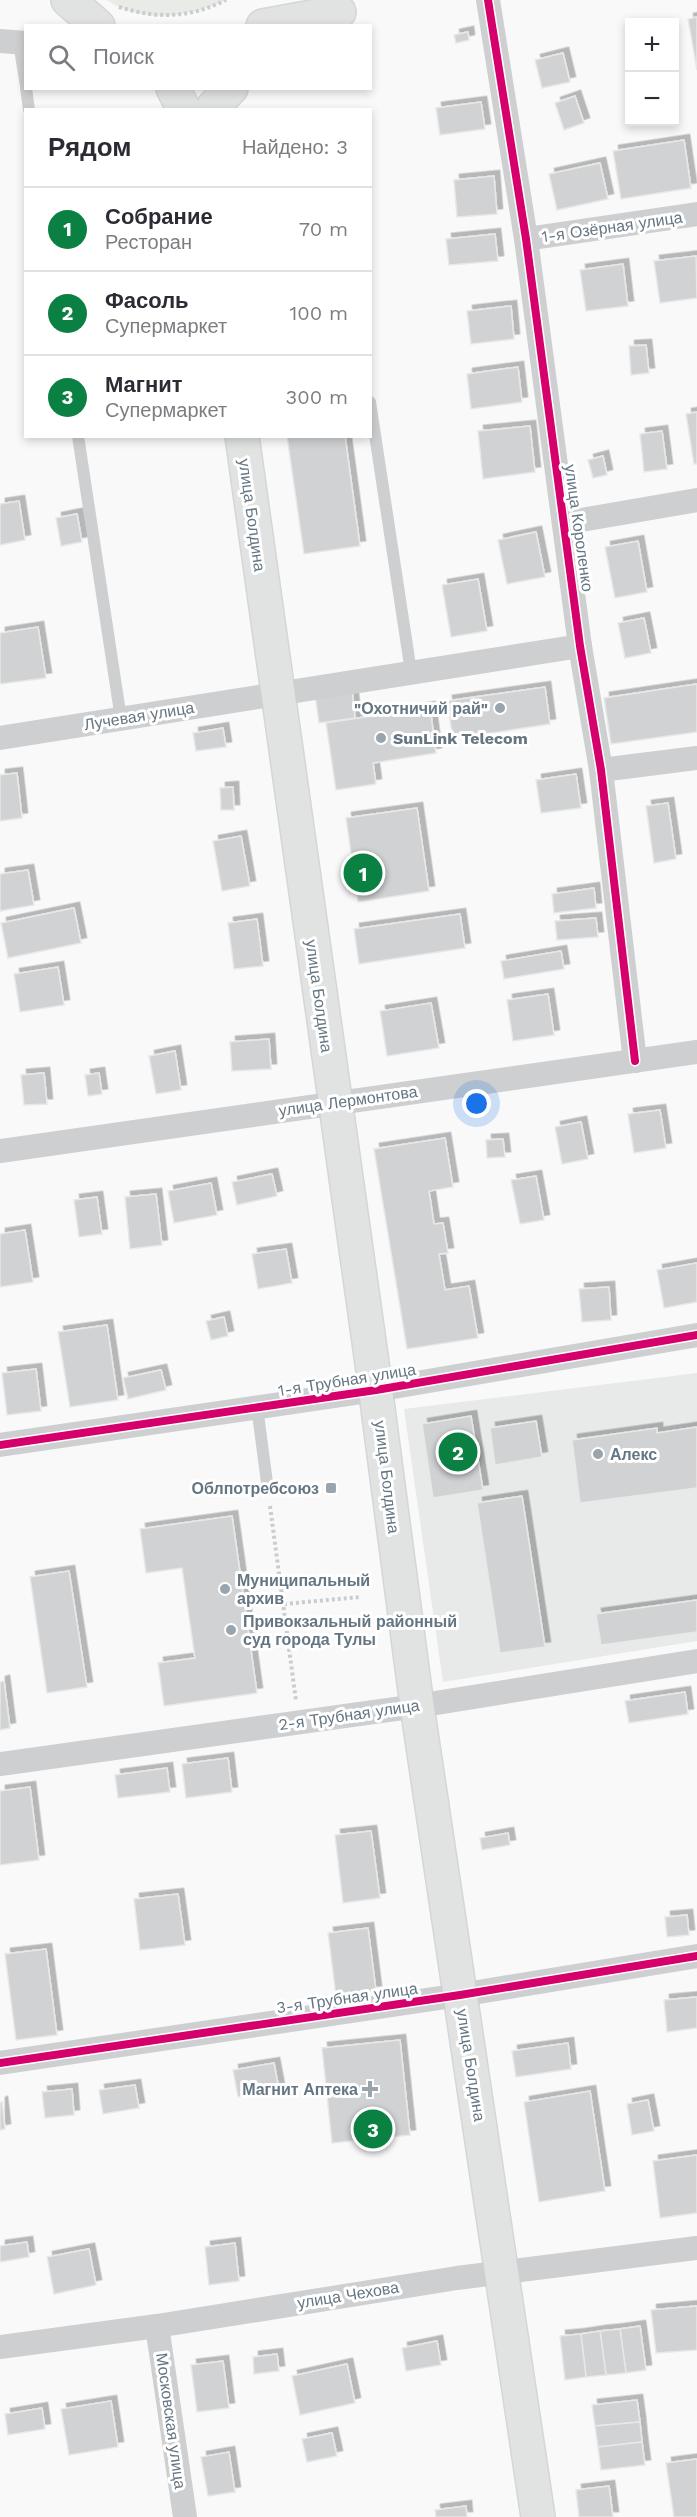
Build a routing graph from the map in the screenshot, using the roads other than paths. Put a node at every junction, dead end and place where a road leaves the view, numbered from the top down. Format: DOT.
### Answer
graph roads {
  1 [pos="68,0"];
  2 [pos="267,0"];
  3 [pos="488,0"];
  4 [pos="338,12"];
  5 [pos="107,16"];
  6 [pos="253,24"];
  7 [pos="273,24"];
  8 [pos="15,42"];
  9 [pos="24,79"];
  10 [pos="26,90"];
  11 [pos="179,90"];
  12 [pos="213,100"];
  13 [pos="29,108"];
  14 [pos="697,214"];
  15 [pos="526,239"];
  16 [pos="372,415"];
  17 [pos="78,438"];
  18 [pos="242,438"];
  19 [pos="697,500"];
  20 [pos="564,523"];
  21 [pos="580,646"];
  22 [pos="411,672"];
  23 [pos="277,694"];
  24 [pos="121,719"];
  25 [pos="0,738"];
  26 [pos="697,758"];
  27 [pos="601,770"];
  28 [pos="697,1052"];
  29 [pos="634,1061"];
  30 [pos="334,1103"];
  31 [pos="0,1151"];
  32 [pos="697,1335"];
  33 [pos="376,1390"];
  34 [pos="257,1407"];
  35 [pos="0,1445"];
  36 [pos="268,1490"];
  37 [pos="697,1661"];
  38 [pos="417,1706"];
  39 [pos="0,1764"];
  40 [pos="697,1956"];
  41 [pos="460,1995"];
  42 [pos="0,2063"];
  43 [pos="697,2248"];
  44 [pos="503,2273"];
  45 [pos="157,2326"];
  46 [pos="0,2347"];
  47 [pos="185,2517"];
  48 [pos="538,2517"];
  1 -- 5 [label="main road"];
  2 -- 6 [label="main road"];
  3 -- 15 [label="street, улица Короленко"];
  4 -- 7 [label="main road"];
  8 -- 9 [label="lane"];
  10 -- 13 [label="lane"];
  11 -- 12 [label="main road"];
  14 -- 15 [label="street, 1-я Озёрная улица"];
  15 -- 20 [label="street, улица Короленко"];
  16 -- 22 [label="lane"];
  17 -- 24 [label="lane"];
  18 -- 23 [label="main road, улица Болдина"];
  19 -- 20 [label="street"];
  20 -- 21 [label="street, улица Короленко"];
  21 -- 22 [label="street, Лучевая улица"];
  21 -- 27 [label="street, улица Короленко"];
  22 -- 23 [label="street, Лучевая улица"];
  23 -- 24 [label="street, Лучевая улица"];
  23 -- 30 [label="main road, улица Болдина"];
  24 -- 25 [label="street, Лучевая улица"];
  26 -- 27 [label="street"];
  27 -- 29 [label="street, улица Короленко"];
  28 -- 29 [label="street, улица Лермонтова"];
  29 -- 30 [label="street, улица Лермонтова"];
  30 -- 31 [label="street, улица Лермонтова"];
  30 -- 33 [label="main road, улица Болдина"];
  32 -- 33 [label="street, 1-я Трубная улица"];
  33 -- 34 [label="street, 1-я Трубная улица"];
  33 -- 38 [label="main road, улица Болдина"];
  34 -- 35 [label="street, 1-я Трубная улица"];
  34 -- 36 [label="lane"];
  37 -- 38 [label="street, 2-я Трубная улица"];
  38 -- 39 [label="street, 2-я Трубная улица"];
  38 -- 41 [label="main road, улица Болдина"];
  40 -- 41 [label="street, 3-я Трубная улица"];
  41 -- 42 [label="street, 3-я Трубная улица"];
  41 -- 44 [label="main road, улица Болдина"];
  43 -- 44 [label="street, улица Чехова"];
  44 -- 45 [label="street, улица Чехова"];
  44 -- 48 [label="main road, улица Болдина"];
  45 -- 46 [label="street, улица Чехова"];
  45 -- 47 [label="street, Московская улица"];
}
